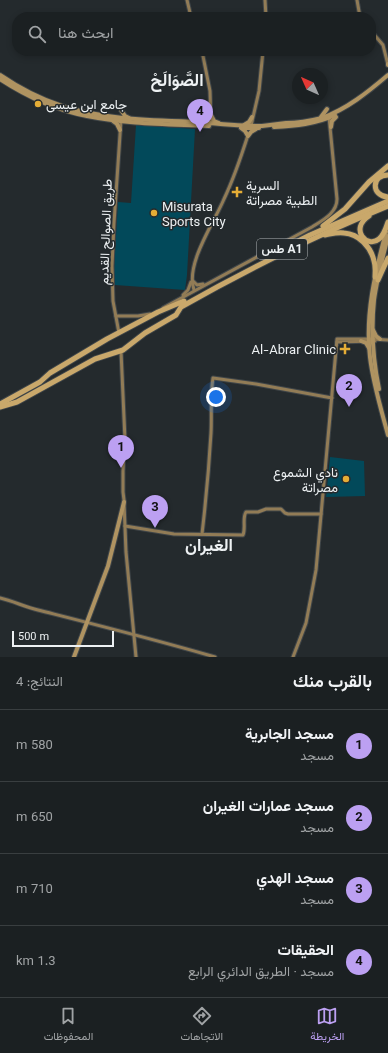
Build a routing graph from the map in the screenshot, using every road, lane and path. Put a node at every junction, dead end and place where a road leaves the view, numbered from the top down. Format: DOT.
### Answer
graph roads {
  1 [pos="187,0"];
  2 [pos="265,0"];
  3 [pos="357,0"];
  4 [pos="190,12"];
  5 [pos="266,12"];
  6 [pos="359,12"];
  7 [pos="376,36"];
  8 [pos="203,56"];
  9 [pos="262,56"];
  10 [pos="388,63"];
  11 [pos="0,75"];
  12 [pos="387,76"];
  13 [pos="0,79"];
  14 [pos="340,112"];
  15 [pos="210,115"];
  16 [pos="252,117"];
  17 [pos="328,117"];
  18 [pos="111,118"];
  19 [pos="120,119"];
  20 [pos="130,120"];
  21 [pos="318,120"];
  22 [pos="199,122"];
  23 [pos="223,124"];
  24 [pos="210,125"];
  25 [pos="241,127"];
  26 [pos="251,127"];
  27 [pos="260,127"];
  28 [pos="330,128"];
  29 [pos="120,131"];
  30 [pos="248,136"];
  31 [pos="388,166"];
  32 [pos="388,175"];
  33 [pos="388,197"];
  34 [pos="388,201"];
  35 [pos="388,206"];
  36 [pos="382,208"];
  37 [pos="388,223"];
  38 [pos="310,235"];
  39 [pos="318,236"];
  40 [pos="388,236"];
  41 [pos="388,258"];
  42 [pos="376,279"];
  43 [pos="192,280"];
  44 [pos="214,285"];
  45 [pos="194,290"];
  46 [pos="180,303"];
  47 [pos="114,307"];
  48 [pos="117,317"];
  49 [pos="124,317"];
  50 [pos="118,324"];
  51 [pos="371,330"];
  52 [pos="119,333"];
  53 [pos="362,340"];
  54 [pos="371,340"];
  55 [pos="380,340"];
  56 [pos="388,340"];
  57 [pos="371,349"];
  58 [pos="121,351"];
  59 [pos="332,398"];
  60 [pos="0,404"];
  61 [pos="0,407"];
  62 [pos="388,424"];
  63 [pos="388,435"];
  64 [pos="124,502"];
  65 [pos="321,514"];
  66 [pos="125,526"];
  67 [pos="202,534"];
  68 [pos="0,598"];
  69 [pos="88,622"];
  70 [pos="134,634"];
  71 [pos="74,657"];
  72 [pos="136,657"];
  73 [pos="215,657"];
  74 [pos="293,657"];
  1 -- 4 [label="street"];
  2 -- 5 [label="street"];
  3 -- 6 [label="street"];
  7 -- 10 [label="street"];
  8 -- 15 [label="street"];
  9 -- 16 [label="street"];
  11 -- 18 [label="main road"];
  12 -- 14 [label="main road"];
  13 -- 18 [label="main road"];
  14 -- 17 [label="main road"];
  14 -- 21 [label="main road"];
  14 -- 28 [label="main road"];
  15 -- 22 [label="main road"];
  15 -- 23 [label="main road"];
  15 -- 24 [label="street"];
  16 -- 25 [label="main road"];
  16 -- 26 [label="street"];
  16 -- 27 [label="main road"];
  17 -- 21 [label="main road"];
  17 -- 28 [label="street"];
  18 -- 19 [label="main road"];
  18 -- 20 [label="main road"];
  18 -- 29 [label="main road"];
  19 -- 20 [label="main road"];
  19 -- 29 [label="street, طريق الصوالح القديم"];
  20 -- 22 [label="main road"];
  20 -- 24 [label="main road"];
  20 -- 29 [label="main road"];
  21 -- 27 [label="main road"];
  21 -- 28 [label="main road"];
  22 -- 24 [label="main road"];
  23 -- 24 [label="main road"];
  23 -- 25 [label="main road"];
  24 -- 25 [label="main road"];
  25 -- 26 [label="main road"];
  25 -- 30 [label="main road"];
  26 -- 27 [label="main road"];
  26 -- 30 [label="street"];
  27 -- 30 [label="main road"];
  28 -- 44 [label="street"];
  29 -- 47 [label="street, طريق الصوالح القديم"];
  30 -- 43 [label="street"];
  31 -- 38 [label="highway"];
  32 -- 33 [label="highway"];
  34 -- 38 [label="highway, طس A1"];
  35 -- 36 [label="highway, طس A1"];
  36 -- 37 [label="highway"];
  36 -- 39 [label="highway, طس A1"];
  37 -- 42 [label="main road"];
  38 -- 44 [label="highway, طس A1"];
  39 -- 42 [label="highway"];
  39 -- 44 [label="highway, طس A1"];
  40 -- 42 [label="main road"];
  41 -- 42 [label="highway"];
  42 -- 51 [label="main road"];
  43 -- 44 [label="street"];
  43 -- 45 [label="street"];
  43 -- 46 [label="street"];
  44 -- 45 [label="street"];
  44 -- 46 [label="highway, طس A1"];
  45 -- 46 [label="street"];
  46 -- 49 [label="street"];
  46 -- 52 [label="highway"];
  46 -- 58 [label="highway"];
  47 -- 48 [label="street, طريق الصوالح القديم"];
  47 -- 49 [label="street"];
  48 -- 49 [label="street"];
  48 -- 50 [label="street, طريق الصوالح القديم"];
  49 -- 50 [label="street"];
  50 -- 52 [label="street, طريق الصوالح القديم"];
  51 -- 53 [label="main road"];
  51 -- 54 [label="main road"];
  51 -- 55 [label="main road"];
  52 -- 60 [label="highway"];
  53 -- 54 [label="street"];
  53 -- 57 [label="main road"];
  53 -- 59 [label="street"];
  54 -- 55 [label="street"];
  54 -- 57 [label="main road"];
  55 -- 56 [label="street"];
  55 -- 57 [label="main road"];
  57 -- 62 [label="main road"];
  57 -- 63 [label="main road"];
  58 -- 61 [label="highway"];
  58 -- 64 [label="street"];
  59 -- 65 [label="street"];
  59 -- 67 [label="street"];
  64 -- 66 [label="street"];
  64 -- 69 [label="main road"];
  65 -- 67 [label="street"];
  65 -- 74 [label="street"];
  66 -- 67 [label="street"];
  66 -- 70 [label="street"];
  68 -- 69 [label="street"];
  69 -- 70 [label="street"];
  69 -- 71 [label="main road"];
  70 -- 72 [label="street"];
  70 -- 73 [label="street"];
}
